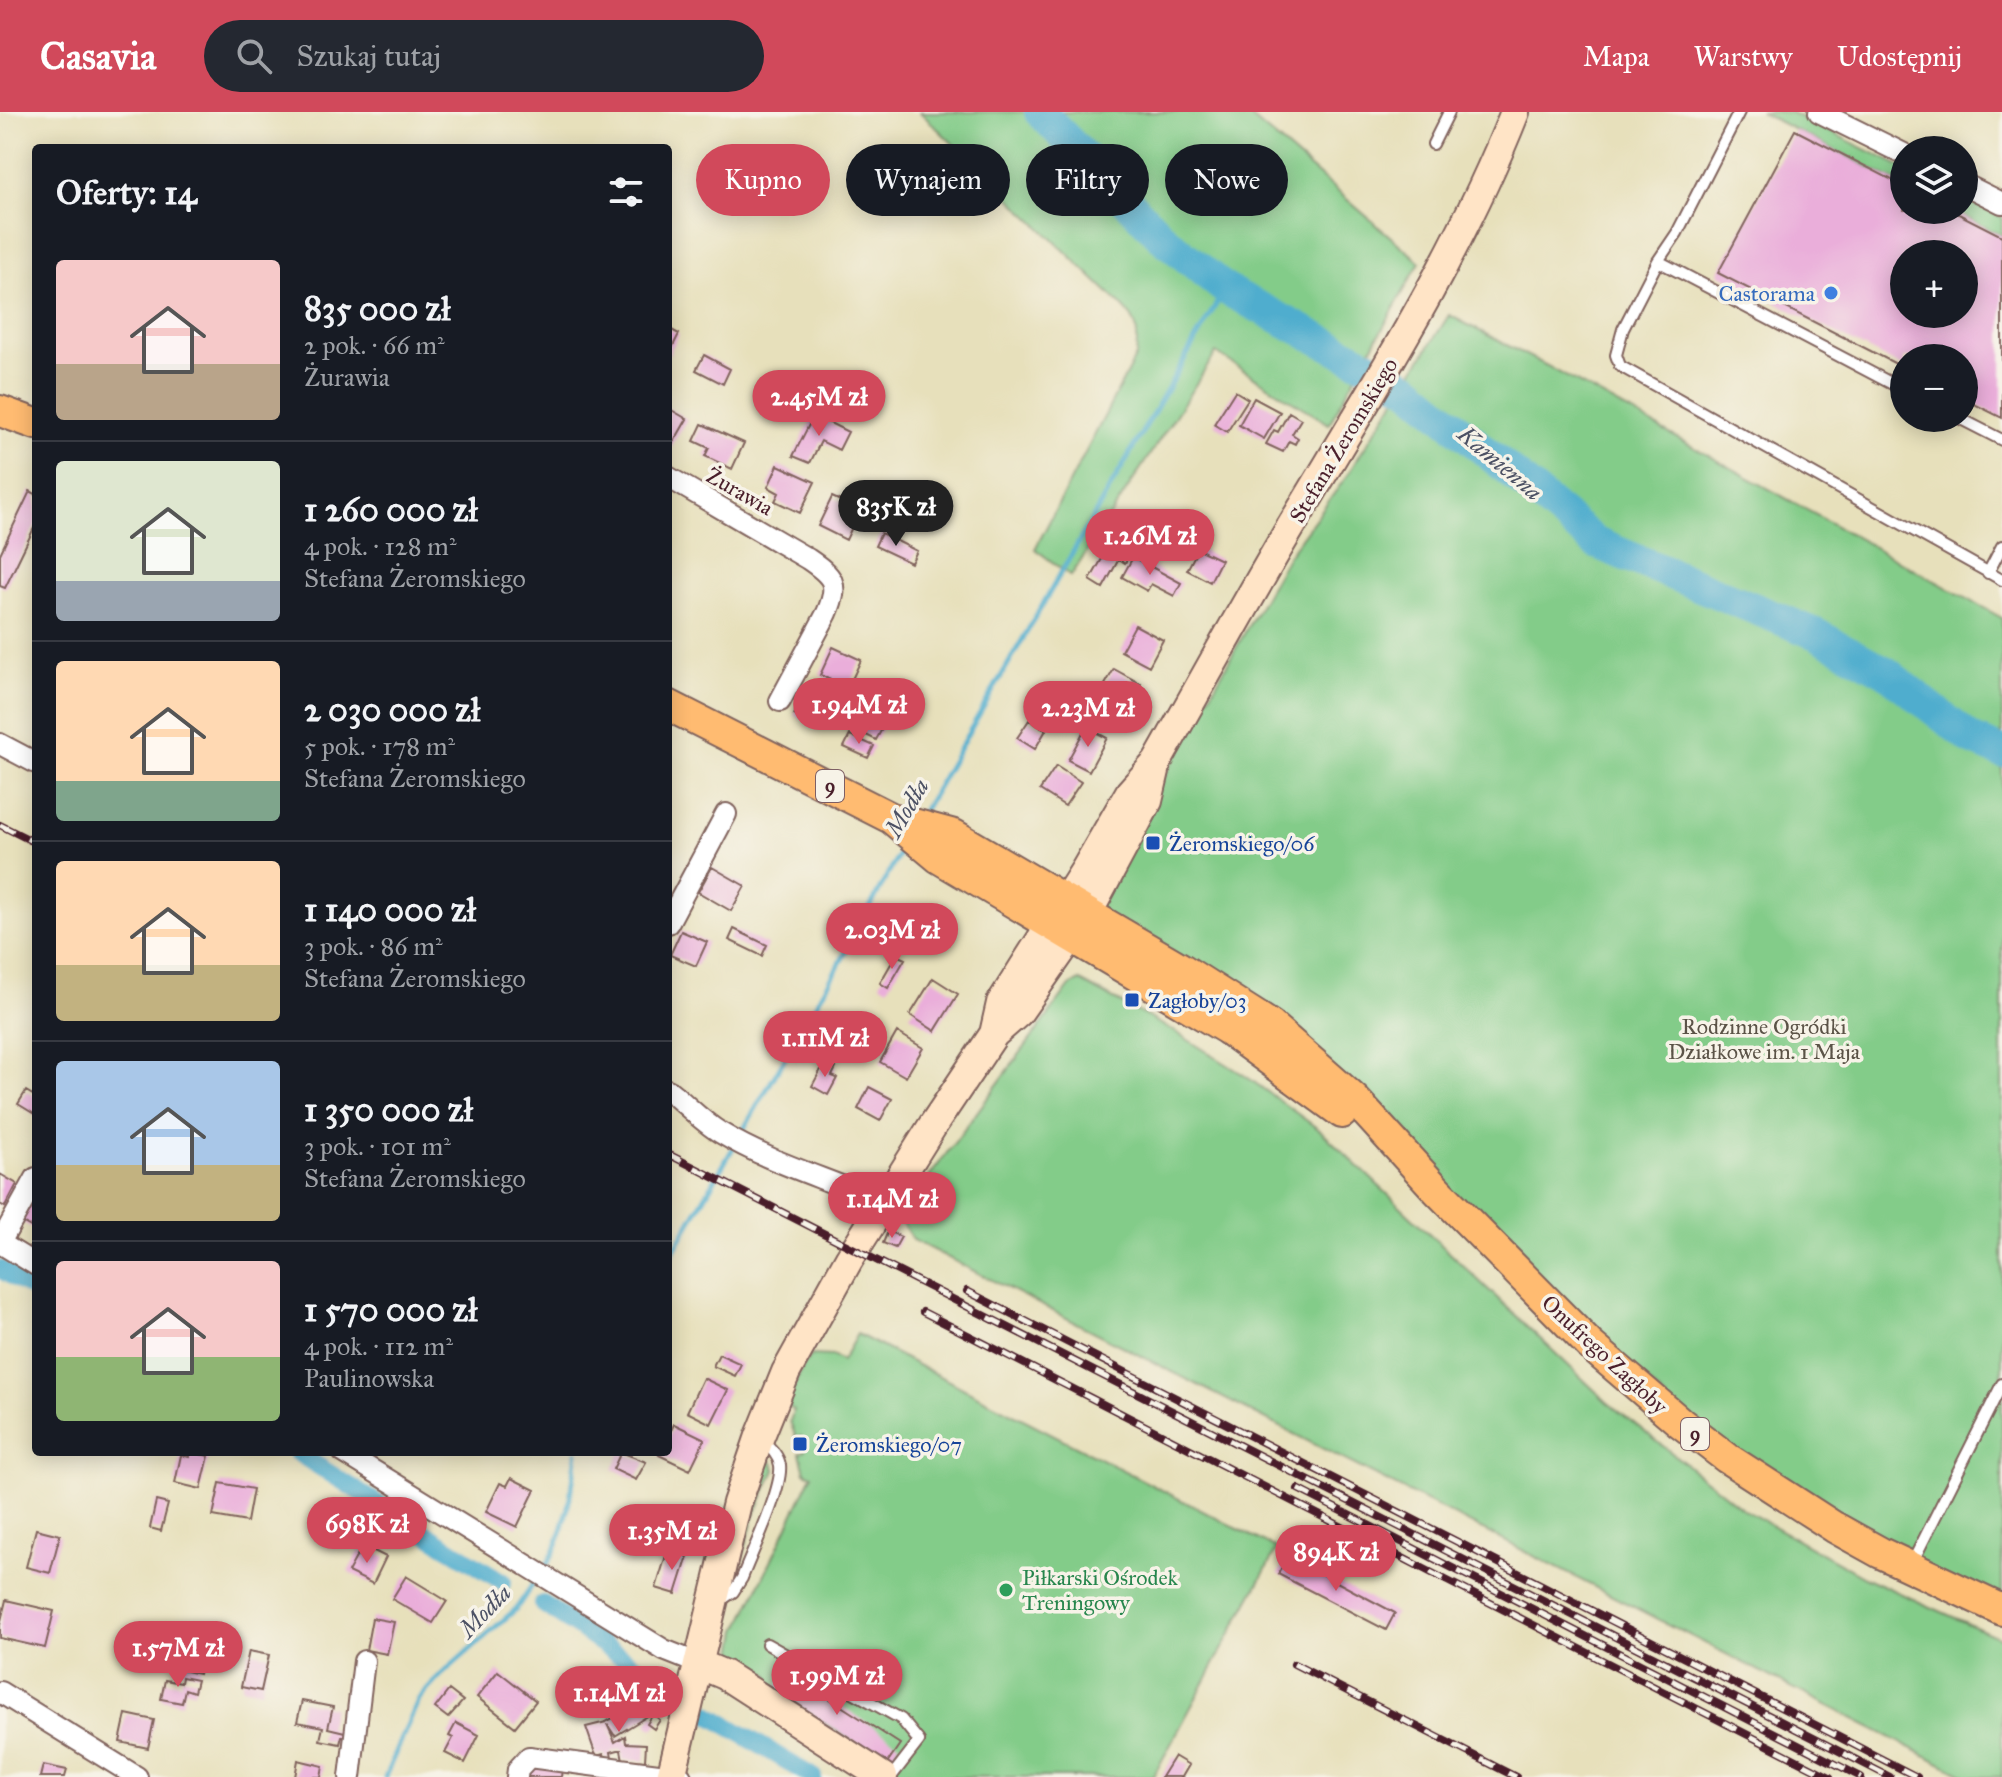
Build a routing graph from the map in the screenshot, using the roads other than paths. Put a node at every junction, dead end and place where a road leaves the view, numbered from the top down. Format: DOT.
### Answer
graph roads {
  1 [pos="1449,112"];
  2 [pos="1515,112"];
  3 [pos="1739,112"];
  4 [pos="1819,112"];
  5 [pos="1433,144"];
  6 [pos="1890,147"];
  7 [pos="1978,191"];
  8 [pos="2002,203"];
  9 [pos="1658,261"];
  10 [pos="1890,383"];
  11 [pos="0,411"];
  12 [pos="32,423"];
  13 [pos="1978,428"];
  14 [pos="2002,440"];
  15 [pos="672,479"];
  16 [pos="2002,546"];
  17 [pos="1988,573"];
  18 [pos="2002,580"];
  19 [pos="780,701"];
  20 [pos="672,707"];
  21 [pos="0,744"];
  22 [pos="32,761"];
  23 [pos="726,814"];
  24 [pos="672,915"];
  25 [pos="1069,918"];
  26 [pos="672,1093"];
  27 [pos="32,1185"];
  28 [pos="884,1204"];
  29 [pos="0,1243"];
  30 [pos="32,1263"];
  31 [pos="2002,1384"];
  32 [pos="350,1456"];
  33 [pos="1910,1567"];
  34 [pos="2002,1610"];
  35 [pos="767,1644"];
  36 [pos="364,1661"];
  37 [pos="699,1664"];
  38 [pos="0,1692"];
  39 [pos="137,1777"];
  40 [pos="350,1777"];
  41 [pos="517,1777"];
  42 [pos="675,1777"];
  43 [pos="883,1777"];
  44 [pos="891,1777"];
  1 -- 5 [label="lane"];
  2 -- 25 [label="street, Stefana Żeromskiego"];
  3 -- 9 [label="lane"];
  4 -- 6 [label="street"];
  7 -- 8 [label="street"];
  9 -- 10 [label="lane"];
  9 -- 17 [label="lane"];
  11 -- 12 [label="main road"];
  13 -- 14 [label="lane"];
  15 -- 19 [label="street, Żurawia"];
  16 -- 17 [label="lane"];
  17 -- 18 [label="lane"];
  20 -- 25 [label="main road, 9"];
  21 -- 22 [label="street"];
  23 -- 24 [label="street"];
  25 -- 28 [label="street, Stefana Żeromskiego"];
  25 -- 33 [label="main road, Onufrego Zagłoby / 9"];
  26 -- 28 [label="street"];
  27 -- 29 [label="street"];
  28 -- 37 [label="street, Stefana Żeromskiego"];
  29 -- 30 [label="street"];
  31 -- 33 [label="lane"];
  32 -- 37 [label="street"];
  33 -- 34 [label="main road, Onufrego Zagłoby / 9"];
  35 -- 44 [label="lane"];
  36 -- 40 [label="street"];
  37 -- 42 [label="street, Stefana Żeromskiego"];
  37 -- 43 [label="street"];
  38 -- 39 [label="street"];
  41 -- 42 [label="street"];
}
